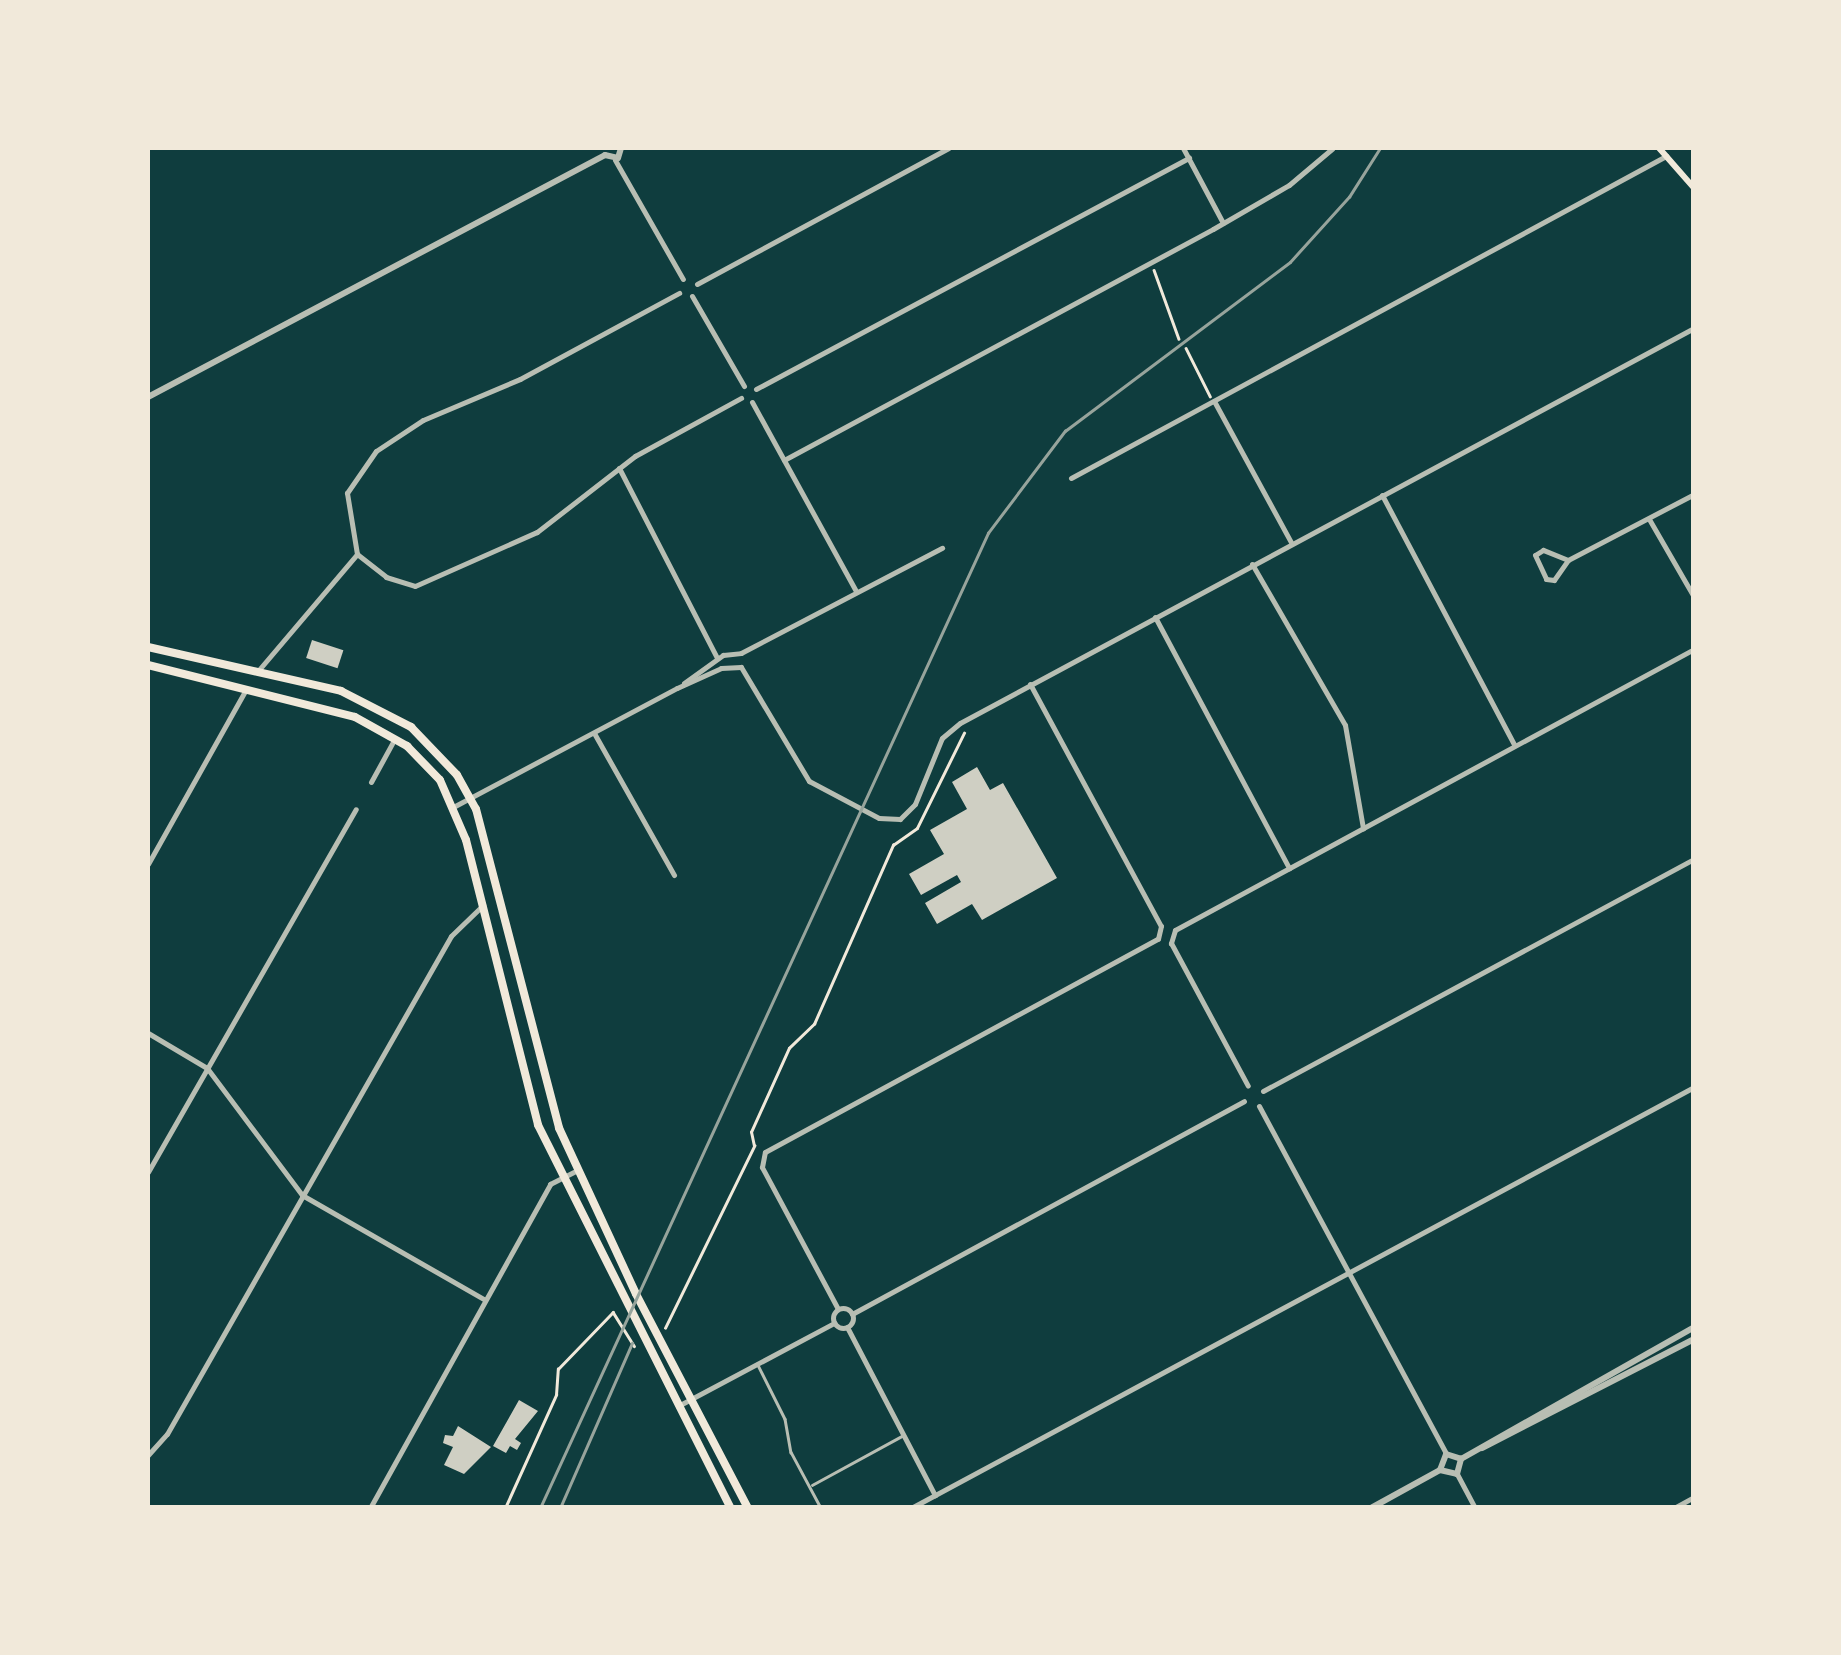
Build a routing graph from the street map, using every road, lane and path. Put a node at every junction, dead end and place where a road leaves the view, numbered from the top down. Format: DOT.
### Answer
graph roads {
  1 [pos="620,148"];
  2 [pos="948,148"];
  3 [pos="1183,148"];
  4 [pos="1333,148"];
  5 [pos="1659,148"];
  6 [pos="605,151"];
  7 [pos="1666,156"];
  8 [pos="1189,158"];
  9 [pos="615,160"];
  10 [pos="1694,188"];
  11 [pos="1224,223"];
  12 [pos="1152,263"];
  13 [pos="683,279"];
  14 [pos="696,284"];
  15 [pos="679,293"];
  16 [pos="692,296"];
  17 [pos="1694,328"];
  18 [pos="1180,339"];
  19 [pos="1186,348"];
  20 [pos="744,386"];
  21 [pos="756,389"];
  22 [pos="148,397"];
  23 [pos="740,398"];
  24 [pos="1214,401"];
  25 [pos="752,402"];
  26 [pos="784,460"];
  27 [pos="619,468"];
  28 [pos="1071,478"];
  29 [pos="1694,494"];
  30 [pos="1382,495"];
  31 [pos="1649,519"];
  32 [pos="1291,542"];
  33 [pos="942,548"];
  34 [pos="357,554"];
  35 [pos="1568,560"];
  36 [pos="1252,564"];
  37 [pos="856,591"];
  38 [pos="1694,597"];
  39 [pos="1154,617"];
  40 [pos="148,646"];
  41 [pos="1694,649"];
  42 [pos="731,653"];
  43 [pos="741,654"];
  44 [pos="717,658"];
  45 [pos="148,666"];
  46 [pos="730,666"];
  47 [pos="741,667"];
  48 [pos="256,672"];
  49 [pos="1030,684"];
  50 [pos="246,688"];
  51 [pos="677,688"];
  52 [pos="964,732"];
  53 [pos="594,733"];
  54 [pos="396,738"];
  55 [pos="1515,746"];
  56 [pos="372,782"];
  57 [pos="472,798"];
  58 [pos="455,806"];
  59 [pos="356,809"];
  60 [pos="1364,828"];
  61 [pos="1694,859"];
  62 [pos="148,864"];
  63 [pos="1289,868"];
  64 [pos="674,875"];
  65 [pos="483,905"];
  66 [pos="1162,926"];
  67 [pos="1175,930"];
  68 [pos="1158,939"];
  69 [pos="1171,943"];
  70 [pos="148,1033"];
  71 [pos="207,1068"];
  72 [pos="1248,1086"];
  73 [pos="1694,1087"];
  74 [pos="1263,1091"];
  75 [pos="1244,1101"];
  76 [pos="1258,1106"];
  77 [pos="578,1170"];
  78 [pos="148,1172"];
  79 [pos="562,1178"];
  80 [pos="302,1195"];
  81 [pos="1348,1272"];
  82 [pos="485,1300"];
  83 [pos="838,1309"];
  84 [pos="852,1314"];
  85 [pos="834,1322"];
  86 [pos="1694,1326"];
  87 [pos="846,1327"];
  88 [pos="664,1330"];
  89 [pos="1694,1339"];
  90 [pos="634,1346"];
  91 [pos="756,1363"];
  92 [pos="692,1398"];
  93 [pos="676,1406"];
  94 [pos="903,1436"];
  95 [pos="1482,1448"];
  96 [pos="1446,1454"];
  97 [pos="148,1455"];
  98 [pos="1461,1459"];
  99 [pos="1440,1470"];
  100 [pos="1457,1474"];
  101 [pos="810,1486"];
  102 [pos="935,1494"];
  103 [pos="1694,1497"];
  104 [pos="370,1508"];
  105 [pos="505,1508"];
  106 [pos="731,1508"];
  107 [pos="748,1508"];
  108 [pos="822,1508"];
  109 [pos="911,1508"];
  110 [pos="1371,1508"];
  111 [pos="1475,1508"];
  112 [pos="1674,1508"];
  1 -- 9 [label="street"];
  2 -- 14 [label="street"];
  3 -- 8 [label="street"];
  4 -- 11 [label="street"];
  5 -- 7 [label="main road"];
  6 -- 9 [label="street"];
  6 -- 22 [label="street"];
  7 -- 10 [label="main road"];
  7 -- 24 [label="street"];
  8 -- 11 [label="street"];
  8 -- 21 [label="street"];
  9 -- 13 [label="street"];
  11 -- 12 [label="street"];
  12 -- 18 [label="path"];
  12 -- 26 [label="street"];
  13 -- 14 [label="street"];
  13 -- 15 [label="street"];
  14 -- 16 [label="street"];
  15 -- 16 [label="street"];
  15 -- 34 [label="street"];
  16 -- 20 [label="street"];
  17 -- 30 [label="street"];
  19 -- 24 [label="path"];
  20 -- 21 [label="street"];
  20 -- 23 [label="street"];
  21 -- 25 [label="street"];
  23 -- 25 [label="street"];
  23 -- 27 [label="street"];
  24 -- 28 [label="street"];
  24 -- 32 [label="street"];
  25 -- 26 [label="street"];
  26 -- 37 [label="street"];
  27 -- 34 [label="street"];
  27 -- 44 [label="street"];
  29 -- 31 [label="street"];
  30 -- 32 [label="street"];
  30 -- 55 [label="street"];
  31 -- 35 [label="street"];
  31 -- 38 [label="street"];
  32 -- 36 [label="street"];
  33 -- 37 [label="street"];
  34 -- 48 [label="street"];
  35 -- 35 [label="street"];
  36 -- 39 [label="street"];
  36 -- 60 [label="street"];
  37 -- 43 [label="street"];
  39 -- 49 [label="street"];
  39 -- 63 [label="street"];
  40 -- 48 [label="highway"];
  41 -- 55 [label="street"];
  42 -- 43 [label="street"];
  42 -- 44 [label="street"];
  42 -- 46 [label="street"];
  43 -- 47 [label="street"];
  44 -- 51 [label="street"];
  45 -- 50 [label="highway"];
  46 -- 47 [label="street"];
  46 -- 51 [label="street"];
  47 -- 49 [label="street"];
  48 -- 57 [label="highway"];
  49 -- 66 [label="street"];
  50 -- 54 [label="highway"];
  50 -- 62 [label="street"];
  51 -- 53 [label="street"];
  52 -- 88 [label="path"];
  53 -- 57 [label="street"];
  53 -- 64 [label="street"];
  54 -- 56 [label="street"];
  54 -- 58 [label="highway"];
  55 -- 60 [label="street"];
  57 -- 58 [label="street"];
  57 -- 77 [label="highway"];
  58 -- 65 [label="highway"];
  59 -- 71 [label="street"];
  60 -- 63 [label="street"];
  61 -- 74 [label="street"];
  63 -- 67 [label="street"];
  65 -- 79 [label="highway"];
  65 -- 80 [label="street"];
  66 -- 67 [label="street"];
  66 -- 68 [label="street"];
  67 -- 69 [label="street"];
  68 -- 69 [label="street"];
  68 -- 83 [label="street"];
  69 -- 72 [label="street"];
  70 -- 71 [label="street"];
  71 -- 78 [label="street"];
  71 -- 80 [label="street"];
  72 -- 74 [label="street"];
  72 -- 75 [label="street"];
  73 -- 81 [label="street"];
  74 -- 76 [label="street"];
  75 -- 76 [label="street"];
  75 -- 84 [label="street"];
  76 -- 81 [label="street"];
  77 -- 79 [label="street"];
  77 -- 92 [label="highway"];
  79 -- 82 [label="street"];
  79 -- 93 [label="highway"];
  80 -- 82 [label="street"];
  80 -- 97 [label="street"];
  81 -- 96 [label="street"];
  81 -- 102 [label="street"];
  82 -- 104 [label="street"];
  83 -- 84 [label="street"];
  83 -- 85 [label="street"];
  84 -- 87 [label="street"];
  85 -- 87 [label="street"];
  85 -- 91 [label="street"];
  86 -- 95 [label="street"];
  87 -- 94 [label="street"];
  89 -- 95 [label="street"];
  90 -- 105 [label="path"];
  91 -- 92 [label="street"];
  91 -- 101 [label="lane"];
  92 -- 93 [label="street"];
  92 -- 107 [label="highway"];
  93 -- 106 [label="highway"];
  94 -- 101 [label="lane"];
  94 -- 102 [label="street"];
  95 -- 98 [label="street"];
  96 -- 98 [label="street"];
  96 -- 99 [label="street"];
  98 -- 100 [label="street"];
  99 -- 100 [label="street"];
  99 -- 110 [label="street"];
  100 -- 111 [label="street"];
  101 -- 108 [label="lane"];
  102 -- 109 [label="street"];
  103 -- 112 [label="street"];
}
